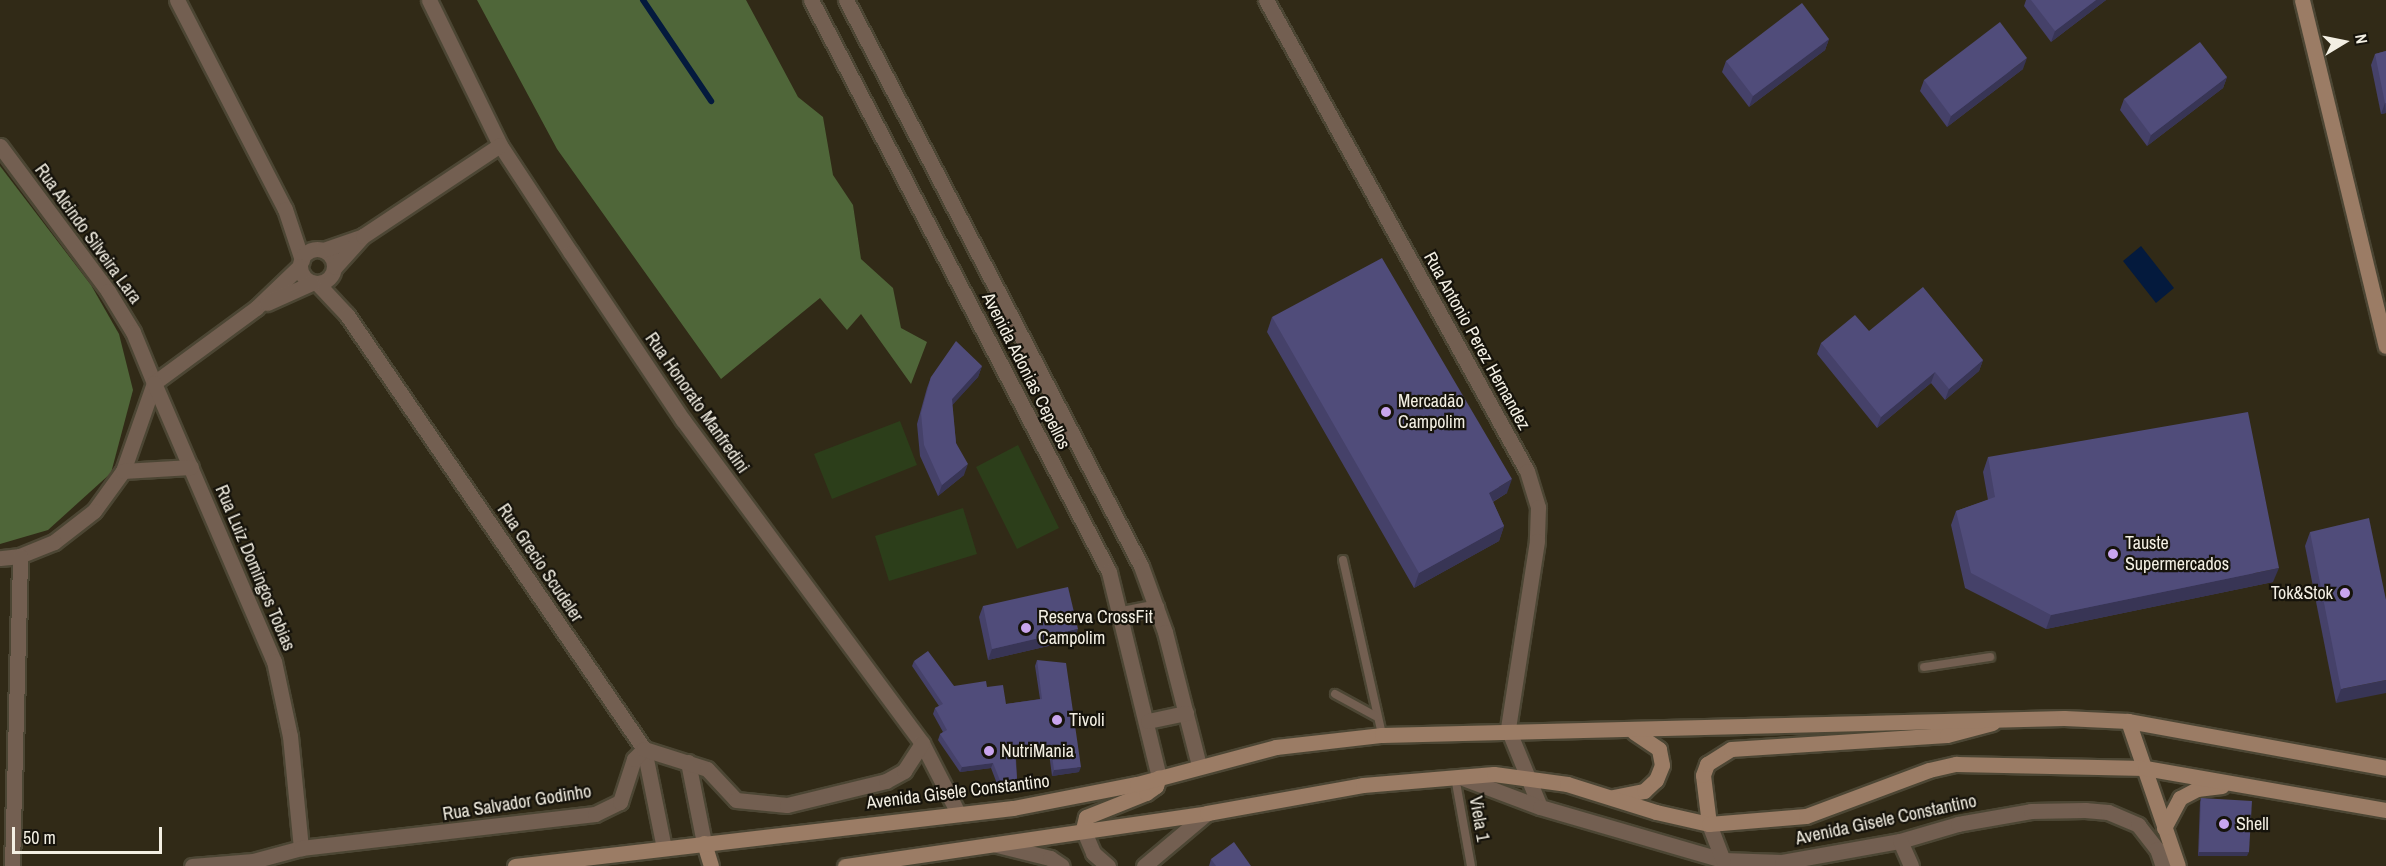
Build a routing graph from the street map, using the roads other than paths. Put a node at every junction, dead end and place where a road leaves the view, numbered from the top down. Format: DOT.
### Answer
graph roads {
  1 [pos="177,0"];
  2 [pos="429,0"];
  3 [pos="811,0"];
  4 [pos="846,0"];
  5 [pos="1266,0"];
  6 [pos="2302,0"];
  7 [pos="500,145"];
  8 [pos="0,146"];
  9 [pos="285,209"];
  10 [pos="363,236"];
  11 [pos="319,250"];
  12 [pos="301,263"];
  13 [pos="324,277"];
  14 [pos="256,308"];
  15 [pos="2386,346"];
  16 [pos="154,382"];
  17 [pos="191,467"];
  18 [pos="123,471"];
  19 [pos="20,556"];
  20 [pos="0,558"];
  21 [pos="1343,560"];
  22 [pos="1156,607"];
  23 [pos="1121,614"];
  24 [pos="1990,657"];
  25 [pos="1924,667"];
  26 [pos="1335,694"];
  27 [pos="1186,713"];
  28 [pos="2015,716"];
  29 [pos="1377,717"];
  30 [pos="1148,722"];
  31 [pos="2128,722"];
  32 [pos="1508,729"];
  33 [pos="1630,730"];
  34 [pos="1382,735"];
  35 [pos="922,743"];
  36 [pos="644,749"];
  37 [pos="688,762"];
  38 [pos="1199,765"];
  39 [pos="2145,768"];
  40 [pos="2386,768"];
  41 [pos="1159,777"];
  42 [pos="1458,777"];
  43 [pos="1527,777"];
  44 [pos="2244,785"];
  45 [pos="1610,798"];
  46 [pos="1540,807"];
  47 [pos="2386,810"];
  48 [pos="957,813"];
  49 [pos="1208,813"];
  50 [pos="1709,824"];
  51 [pos="2164,828"];
  52 [pos="1083,830"];
  53 [pos="1900,841"];
  54 [pos="704,843"];
  55 [pos="997,845"];
  56 [pos="664,848"];
  57 [pos="301,849"];
  58 [pos="1723,860"];
  59 [pos="12,866"];
  60 [pos="192,866"];
  61 [pos="515,866"];
  62 [pos="711,866"];
  63 [pos="845,866"];
  64 [pos="1062,866"];
  65 [pos="1108,866"];
  66 [pos="1144,866"];
  67 [pos="1471,866"];
  68 [pos="1911,866"];
  69 [pos="2163,866"];
  70 [pos="2178,866"];
  1 -- 9 [label="street"];
  2 -- 7 [label="street, Rua Honorato Manfredini"];
  3 -- 23 [label="street, Avenida Adonias Cepellos"];
  4 -- 22 [label="street, Avenida Adonias Cepellos"];
  5 -- 32 [label="street, Rua Antonio Perez Hernandez"];
  6 -- 15 [label="main road"];
  7 -- 10 [label="street"];
  7 -- 35 [label="street, Rua Honorato Manfredini"];
  8 -- 16 [label="street, Rua Alcindo Silveira Lara"];
  9 -- 11 [label="street"];
  9 -- 12 [label="street"];
  10 -- 11 [label="street"];
  10 -- 13 [label="street"];
  11 -- 12 [label="street"];
  11 -- 13 [label="street"];
  12 -- 13 [label="street"];
  12 -- 14 [label="street"];
  13 -- 14 [label="street"];
  13 -- 36 [label="street, Rua Grecio Scudeler"];
  14 -- 16 [label="street"];
  16 -- 17 [label="street, Rua Luiz Domingos Tobias"];
  16 -- 18 [label="street"];
  17 -- 18 [label="street"];
  17 -- 57 [label="street, Rua Luiz Domingos Tobias"];
  18 -- 19 [label="street"];
  19 -- 20 [label="street"];
  19 -- 59 [label="street"];
  21 -- 29 [label="lane"];
  22 -- 23 [label="street"];
  22 -- 27 [label="street, Avenida Adonias Cepellos"];
  23 -- 30 [label="street, Avenida Adonias Cepellos"];
  24 -- 25 [label="lane"];
  26 -- 29 [label="lane"];
  27 -- 30 [label="street"];
  27 -- 38 [label="street, Avenida Adonias Cepellos"];
  28 -- 31 [label="main road, Avenida Gisele Constantino"];
  28 -- 33 [label="main road, Avenida Gisele Constantino"];
  28 -- 50 [label="main road"];
  29 -- 34 [label="lane"];
  30 -- 41 [label="street, Avenida Adonias Cepellos"];
  31 -- 39 [label="main road"];
  31 -- 40 [label="main road, Avenida Gisele Constantino"];
  32 -- 33 [label="main road, Avenida Gisele Constantino"];
  32 -- 34 [label="main road, Avenida Gisele Constantino"];
  32 -- 43 [label="street"];
  33 -- 45 [label="main road"];
  34 -- 38 [label="main road, Avenida Gisele Constantino"];
  35 -- 37 [label="street"];
  35 -- 48 [label="street, Rua Honorato Manfredini"];
  36 -- 37 [label="street"];
  36 -- 56 [label="street, Rua Grecio Scudeler"];
  36 -- 57 [label="street, Rua Salvador Godinho"];
  37 -- 54 [label="street"];
  38 -- 41 [label="main road, Avenida Gisele Constantino"];
  39 -- 44 [label="main road, Avenida Gisele Constantino"];
  39 -- 50 [label="main road, Avenida Gisele Constantino"];
  39 -- 51 [label="main road"];
  41 -- 48 [label="main road, Avenida Gisele Constantino"];
  41 -- 52 [label="main road"];
  42 -- 43 [label="main road, Avenida Gisele Constantino"];
  42 -- 46 [label="street, Avenida Gisele Constantino"];
  42 -- 49 [label="main road, Avenida Gisele Constantino"];
  42 -- 67 [label="lane, Viela 1"];
  43 -- 45 [label="main road, Avenida Gisele Constantino"];
  43 -- 46 [label="street"];
  44 -- 47 [label="main road"];
  44 -- 51 [label="main road"];
  45 -- 50 [label="main road, Avenida Gisele Constantino"];
  46 -- 58 [label="street, Avenida Gisele Constantino"];
  48 -- 54 [label="main road, Avenida Gisele Constantino"];
  49 -- 52 [label="main road, Avenida Gisele Constantino"];
  49 -- 66 [label="street"];
  50 -- 58 [label="street"];
  51 -- 70 [label="main road"];
  52 -- 55 [label="main road, Avenida Gisele Constantino"];
  52 -- 65 [label="street"];
  53 -- 58 [label="street, Avenida Gisele Constantino"];
  53 -- 68 [label="street"];
  53 -- 69 [label="street, Avenida Gisele Constantino"];
  54 -- 56 [label="main road, Avenida Gisele Constantino"];
  54 -- 62 [label="main road"];
  55 -- 63 [label="main road, Avenida Gisele Constantino"];
  55 -- 64 [label="street"];
  56 -- 61 [label="main road, Avenida Gisele Constantino"];
  57 -- 60 [label="street, Rua Salvador Godinho"];
}
